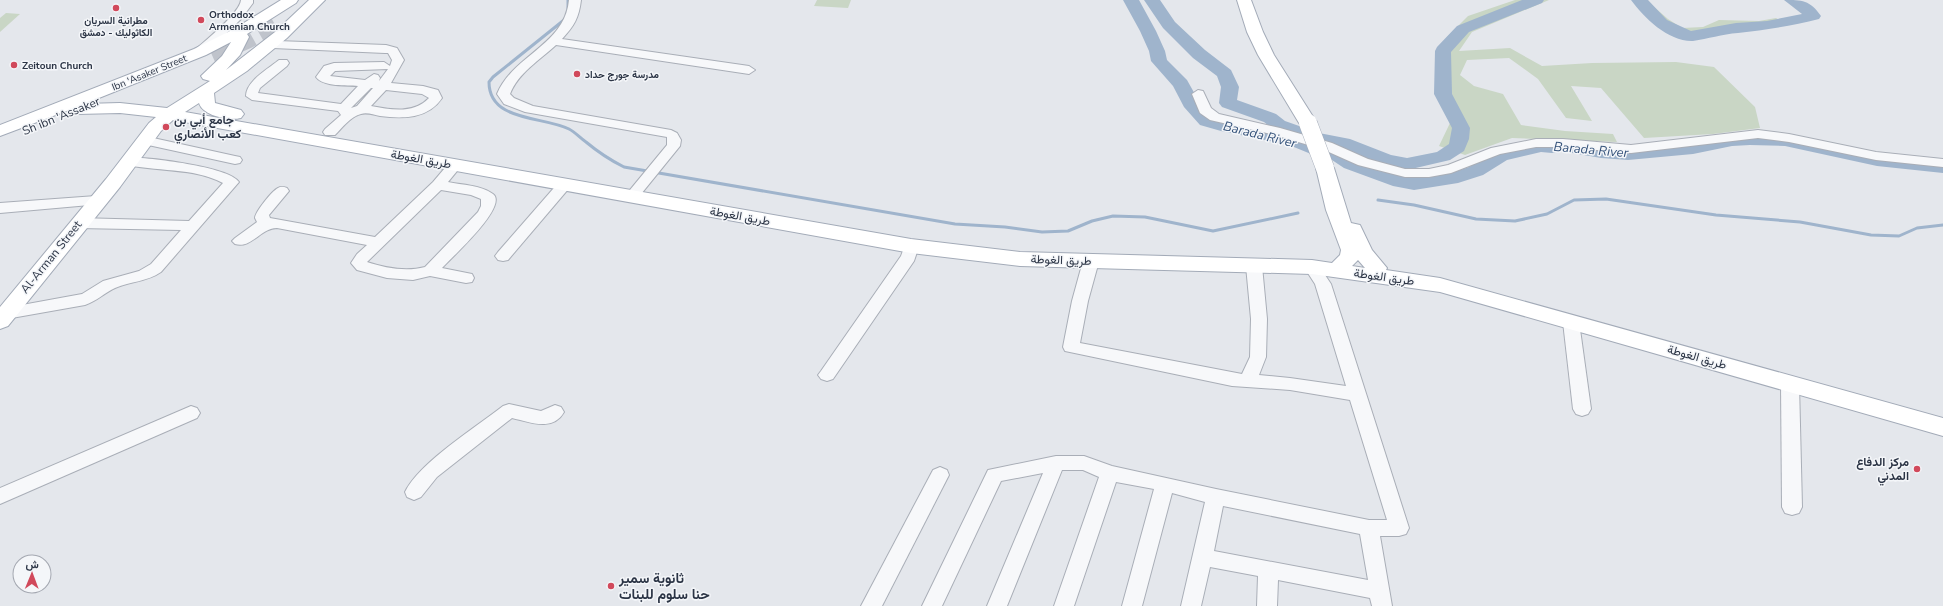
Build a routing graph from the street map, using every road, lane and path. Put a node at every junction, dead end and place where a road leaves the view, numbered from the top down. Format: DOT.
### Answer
graph roads {
  1 [pos="291,0"];
  2 [pos="305,0"];
  3 [pos="318,0"];
  4 [pos="575,0"];
  5 [pos="1244,0"];
  6 [pos="247,2"];
  7 [pos="239,29"];
  8 [pos="279,34"];
  9 [pos="553,41"];
  10 [pos="206,53"];
  11 [pos="396,54"];
  12 [pos="283,63"];
  13 [pos="384,66"];
  14 [pos="749,70"];
  15 [pos="369,83"];
  16 [pos="383,85"];
  17 [pos="206,91"];
  18 [pos="1198,94"];
  19 [pos="77,109"];
  20 [pos="352,110"];
  21 [pos="164,113"];
  22 [pos="0,131"];
  23 [pos="330,132"];
  24 [pos="144,140"];
  25 [pos="0,141"];
  26 [pos="235,160"];
  27 [pos="128,161"];
  28 [pos="1943,163"];
  29 [pos="455,165"];
  30 [pos="1328,177"];
  31 [pos="564,184"];
  32 [pos="438,185"];
  33 [pos="639,187"];
  34 [pos="282,191"];
  35 [pos="99,197"];
  36 [pos="0,208"];
  37 [pos="78,223"];
  38 [pos="266,223"];
  39 [pos="193,226"];
  40 [pos="240,241"];
  41 [pos="378,242"];
  42 [pos="911,246"];
  43 [pos="503,256"];
  44 [pos="1091,261"];
  45 [pos="1341,264"];
  46 [pos="1254,266"];
  47 [pos="1312,268"];
  48 [pos="1377,268"];
  49 [pos="430,271"];
  50 [pos="466,278"];
  51 [pos="3,317"];
  52 [pos="1572,322"];
  53 [pos="827,376"];
  54 [pos="1248,381"];
  55 [pos="1790,384"];
  56 [pos="1357,394"];
  57 [pos="1582,409"];
  58 [pos="555,412"];
  59 [pos="191,413"];
  60 [pos="1943,419"];
  61 [pos="1943,427"];
  62 [pos="1056,463"];
  63 [pos="1110,473"];
  64 [pos="940,475"];
  65 [pos="1165,484"];
  66 [pos="414,492"];
  67 [pos="0,496"];
  68 [pos="1216,497"];
  69 [pos="1792,507"];
  70 [pos="1369,528"];
  71 [pos="1202,557"];
  72 [pos="1268,570"];
  73 [pos="1381,598"];
  74 [pos="871,606"];
  75 [pos="932,606"];
  76 [pos="997,606"];
  77 [pos="1064,606"];
  78 [pos="1132,606"];
  79 [pos="1191,606"];
  80 [pos="1267,606"];
  1 -- 7 [label="main road, Ibn 'Asaker Street"];
  2 -- 8 [label="main road"];
  3 -- 8 [label="main road"];
  4 -- 9 [label="street"];
  5 -- 30 [label="main road, bridge"];
  6 -- 7 [label="street"];
  7 -- 8 [label="main road"];
  7 -- 10 [label="main road, Ibn 'Asaker Street"];
  7 -- 21 [label="main road"];
  8 -- 11 [label="street"];
  8 -- 17 [label="main road"];
  9 -- 14 [label="street"];
  9 -- 33 [label="street"];
  10 -- 19 [label="main road, Sh ibn 'Assaker"];
  10 -- 22 [label="main road, Ibn 'Asaker Street"];
  11 -- 13 [label="street"];
  11 -- 16 [label="street"];
  12 -- 20 [label="street"];
  13 -- 15 [label="street"];
  13 -- 15 [label="street"];
  15 -- 16 [label="street"];
  15 -- 20 [label="street"];
  16 -- 20 [label="street"];
  16 -- 20 [label="street"];
  17 -- 21 [label="main road"];
  17 -- 23 [label="main road"];
  18 -- 28 [label="street"];
  19 -- 21 [label="main road, طريق الغوطة"];
  19 -- 25 [label="main road, Sh ibn 'Assaker"];
  20 -- 23 [label="street"];
  21 -- 24 [label="main road, Al-Arman Street"];
  21 -- 29 [label="main road, طريق الغوطة"];
  21 -- 35 [label="main road, Al-Arman Street"];
  23 -- 33 [label="main road"];
  24 -- 26 [label="street"];
  24 -- 27 [label="main road, Al-Arman Street"];
  27 -- 35 [label="main road, Al-Arman Street"];
  27 -- 39 [label="street"];
  29 -- 31 [label="main road, طريق الغوطة"];
  29 -- 32 [label="street"];
  30 -- 45 [label="main road"];
  30 -- 48 [label="main road"];
  31 -- 33 [label="main road, طريق الغوطة"];
  31 -- 43 [label="street"];
  32 -- 41 [label="street"];
  32 -- 49 [label="street"];
  33 -- 42 [label="main road, طريق الغوطة"];
  33 -- 45 [label="main road"];
  34 -- 38 [label="street"];
  35 -- 36 [label="street"];
  35 -- 37 [label="main road, Al-Arman Street"];
  37 -- 39 [label="street"];
  37 -- 51 [label="main road, Al-Arman Street"];
  38 -- 40 [label="street"];
  38 -- 41 [label="street"];
  39 -- 51 [label="street"];
  41 -- 49 [label="street"];
  42 -- 44 [label="main road, طريق الغوطة"];
  42 -- 53 [label="street"];
  44 -- 46 [label="main road, طريق الغوطة"];
  44 -- 54 [label="street"];
  45 -- 48 [label="main road"];
  46 -- 47 [label="main road, طريق الغوطة"];
  46 -- 54 [label="street"];
  47 -- 52 [label="main road, طريق الغوطة"];
  47 -- 56 [label="street"];
  48 -- 60 [label="main road"];
  49 -- 50 [label="street"];
  52 -- 55 [label="main road, طريق الغوطة"];
  52 -- 57 [label="street"];
  54 -- 56 [label="street"];
  55 -- 61 [label="main road, طريق الغوطة"];
  55 -- 69 [label="street"];
  56 -- 70 [label="street"];
  58 -- 66 [label="street"];
  59 -- 67 [label="street"];
  62 -- 63 [label="street"];
  62 -- 75 [label="street"];
  62 -- 76 [label="street"];
  63 -- 65 [label="street"];
  63 -- 77 [label="street"];
  64 -- 74 [label="street"];
  65 -- 68 [label="street"];
  65 -- 78 [label="street"];
  68 -- 70 [label="street"];
  68 -- 71 [label="street"];
  70 -- 73 [label="street"];
  71 -- 72 [label="street"];
  71 -- 79 [label="street"];
  72 -- 73 [label="street"];
  72 -- 80 [label="street"];
}
